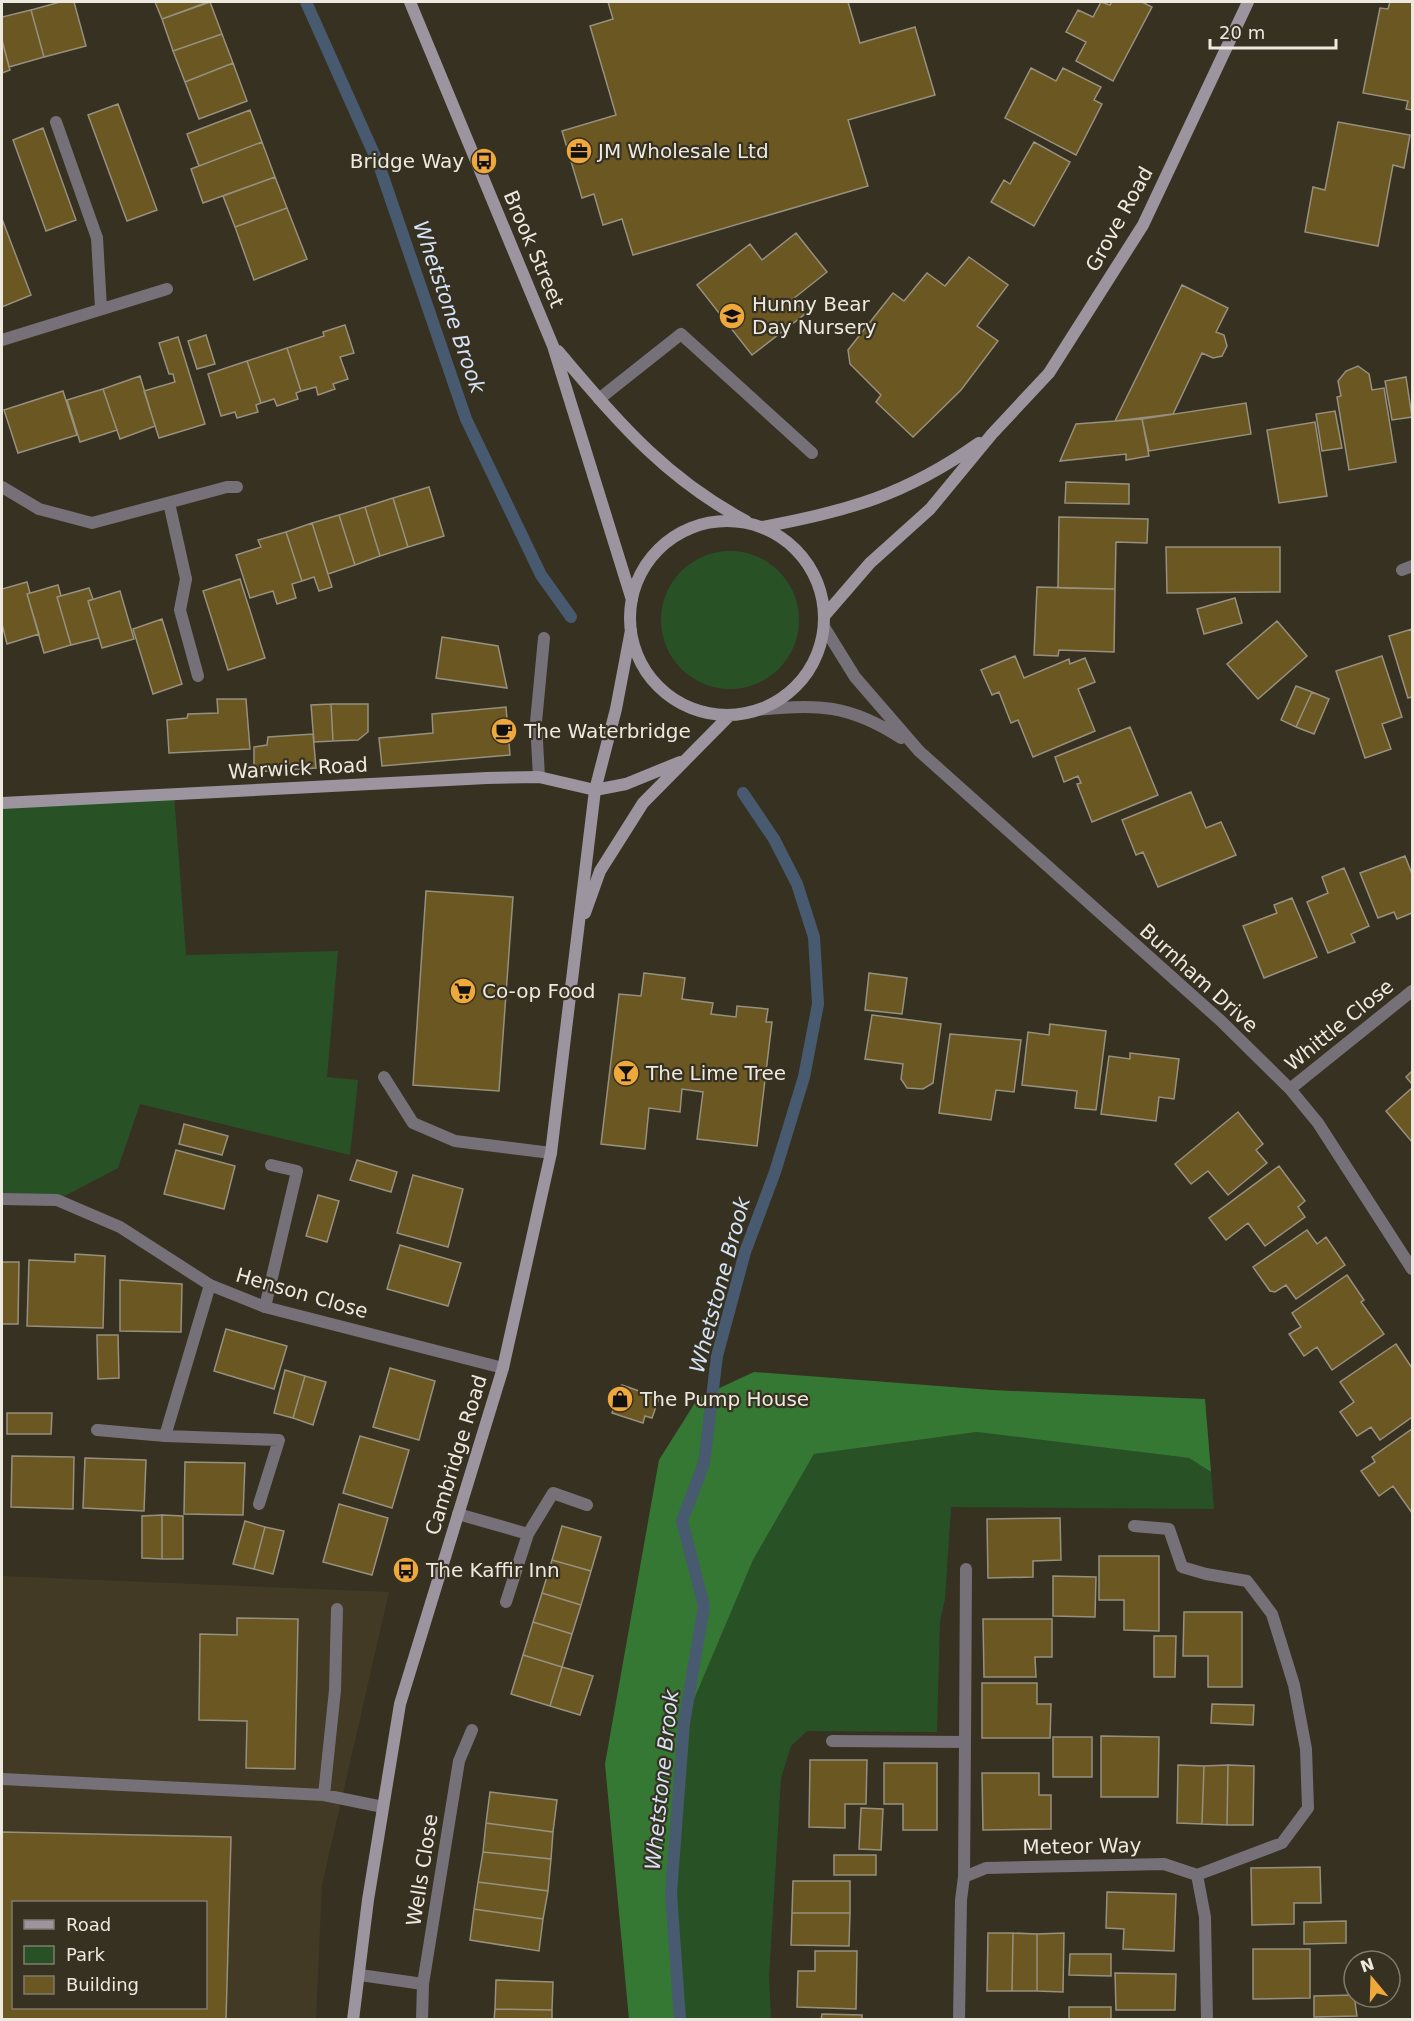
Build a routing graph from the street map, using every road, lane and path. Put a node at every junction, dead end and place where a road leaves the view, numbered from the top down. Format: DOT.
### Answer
graph roads {
  1 [pos="410,2"];
  2 [pos="1248,2"];
  3 [pos="56,122"];
  4 [pos="167,290"];
  5 [pos="101,308"];
  6 [pos="2,340"];
  7 [pos="554,346"];
  8 [pos="599,399"];
  9 [pos="992,434"];
  10 [pos="812,453"];
  11 [pos="2,487"];
  12 [pos="237,487"];
  13 [pos="169,503"];
  14 [pos="757,526"];
  15 [pos="632,600"];
  16 [pos="825,621"];
  17 [pos="631,630"];
  18 [pos="544,638"];
  19 [pos="198,676"];
  20 [pos="758,710"];
  21 [pos="729,716"];
  22 [pos="919,751"];
  23 [pos="680,762"];
  24 [pos="539,777"];
  25 [pos="595,790"];
  26 [pos="2,803"];
  27 [pos="577,934"];
  28 [pos="1413,991"];
  29 [pos="384,1077"];
  30 [pos="1290,1089"];
  31 [pos="550,1153"];
  32 [pos="271,1166"];
  33 [pos="2,1199"];
  34 [pos="1413,1269"];
  35 [pos="210,1285"];
  36 [pos="265,1307"];
  37 [pos="503,1368"];
  38 [pos="96,1430"];
  39 [pos="165,1436"];
  40 [pos="259,1504"];
  41 [pos="587,1505"];
  42 [pos="458,1514"];
  43 [pos="1134,1526"];
  44 [pos="528,1534"];
  45 [pos="966,1569"];
  46 [pos="506,1602"];
  47 [pos="337,1609"];
  48 [pos="472,1730"];
  49 [pos="832,1742"];
  50 [pos="964,1742"];
  51 [pos="2,1779"];
  52 [pos="324,1795"];
  53 [pos="383,1807"];
  54 [pos="1197,1875"];
  55 [pos="964,1877"];
  56 [pos="360,1975"];
  57 [pos="423,1984"];
  58 [pos="353,2019"];
  59 [pos="422,2019"];
  60 [pos="959,2019"];
  61 [pos="1206,2019"];
  1 -- 7 [label="street, Brook Street"];
  2 -- 9 [label="street, Grove Road"];
  3 -- 5 [label="street"];
  4 -- 5 [label="street"];
  5 -- 6 [label="street"];
  7 -- 8 [label="street, Brook Street"];
  7 -- 15 [label="street, Brook Street"];
  8 -- 10 [label="street"];
  8 -- 14 [label="street, Brook Street"];
  9 -- 14 [label="street, Grove Road"];
  9 -- 16 [label="street, Grove Road"];
  11 -- 13 [label="street"];
  12 -- 13 [label="street"];
  13 -- 19 [label="street"];
  14 -- 15 [label="street"];
  14 -- 16 [label="street"];
  15 -- 17 [label="street"];
  16 -- 20 [label="street"];
  16 -- 22 [label="street, Burnham Drive"];
  17 -- 21 [label="street"];
  17 -- 25 [label="street, Cambridge Road"];
  18 -- 24 [label="street"];
  20 -- 21 [label="street"];
  20 -- 22 [label="street, Burnham Drive"];
  21 -- 23 [label="street, Cambridge Road"];
  22 -- 30 [label="street, Burnham Drive"];
  23 -- 25 [label="street"];
  23 -- 27 [label="street, Cambridge Road"];
  24 -- 25 [label="street, Warwick Road"];
  24 -- 26 [label="street, Warwick Road"];
  25 -- 27 [label="street, Cambridge Road"];
  27 -- 31 [label="street, Cambridge Road"];
  28 -- 30 [label="street, Whittle Close"];
  29 -- 31 [label="street"];
  30 -- 34 [label="street, Burnham Drive"];
  31 -- 37 [label="street, Cambridge Road"];
  32 -- 36 [label="street"];
  33 -- 35 [label="street, Henson Close"];
  35 -- 36 [label="street, Henson Close"];
  35 -- 39 [label="street"];
  36 -- 37 [label="street, Henson Close"];
  37 -- 42 [label="street, Cambridge Road"];
  38 -- 39 [label="street"];
  39 -- 40 [label="street"];
  41 -- 44 [label="street"];
  42 -- 44 [label="street"];
  42 -- 53 [label="street, Cambridge Road"];
  43 -- 54 [label="street"];
  44 -- 46 [label="street"];
  45 -- 50 [label="street"];
  47 -- 52 [label="street"];
  48 -- 57 [label="street, Wells Close"];
  49 -- 50 [label="street"];
  50 -- 55 [label="street"];
  51 -- 52 [label="street"];
  52 -- 53 [label="street"];
  53 -- 56 [label="street, Cambridge Road"];
  54 -- 55 [label="street, Meteor Way"];
  54 -- 61 [label="street"];
  55 -- 60 [label="street"];
  56 -- 57 [label="street"];
  56 -- 58 [label="street, Cambridge Road"];
  57 -- 59 [label="street, Wells Close"];
}
